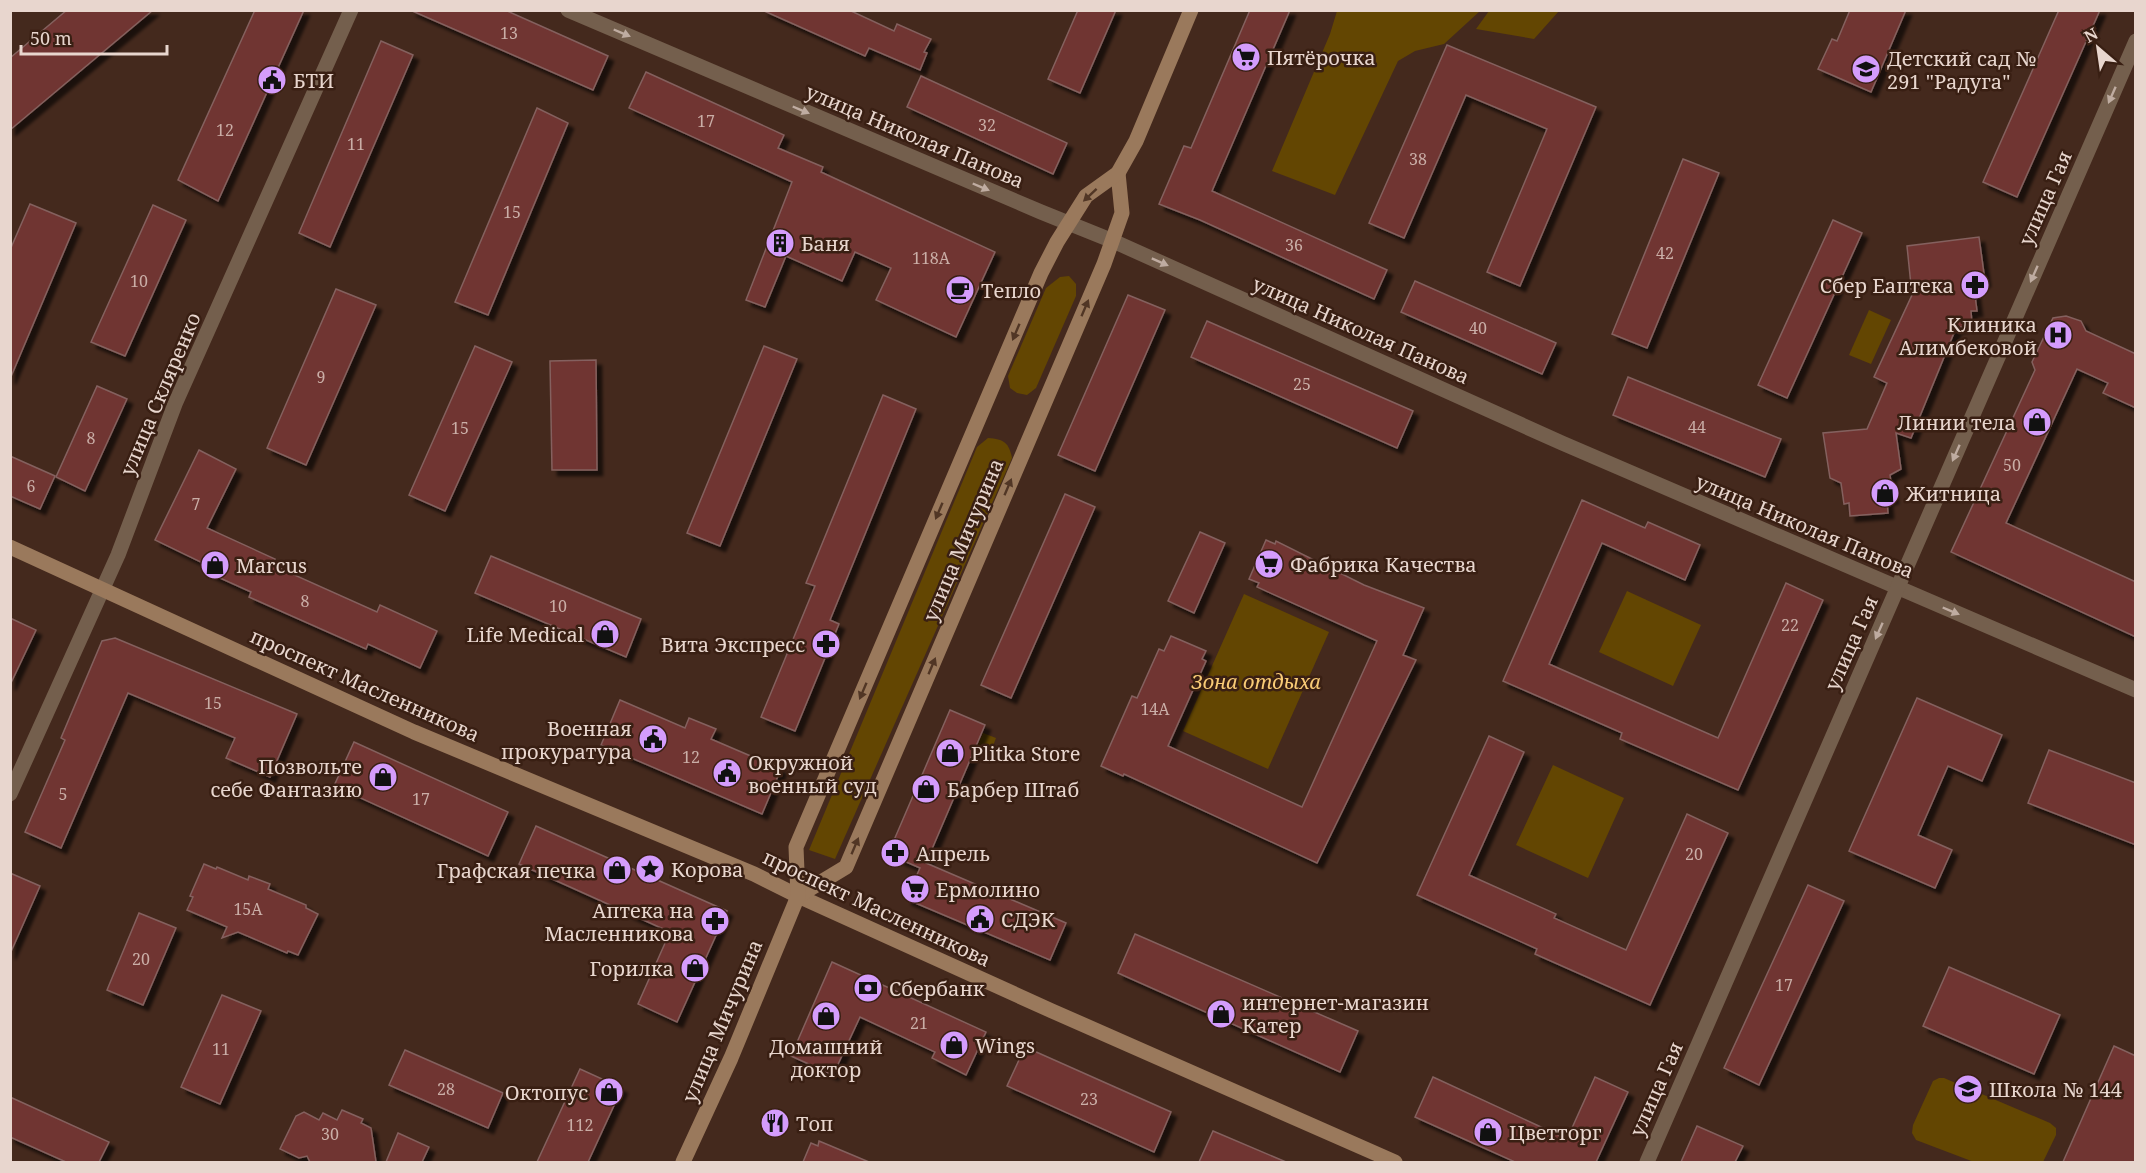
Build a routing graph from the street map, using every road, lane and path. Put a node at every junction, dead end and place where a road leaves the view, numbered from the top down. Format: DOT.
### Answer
graph roads {
  1 [pos="351,10"];
  2 [pos="568,10"];
  3 [pos="1191,10"];
  4 [pos="2136,41"];
  5 [pos="1118,173"];
  6 [pos="1069,223"];
  7 [pos="1113,241"];
  8 [pos="10,547"];
  9 [pos="1897,588"];
  10 [pos="101,590"];
  11 [pos="2136,690"];
  12 [pos="10,794"];
  13 [pos="798,896"];
  14 [pos="683,1162"];
  15 [pos="1395,1162"];
  16 [pos="1647,1162"];
  1 -- 10 [label="street, улица Скляренко"];
  2 -- 6 [label="street, улица Николая Панова, one-way"];
  3 -- 5 [label="main road, улица Мичурина"];
  4 -- 9 [label="street, улица Гая, one-way"];
  5 -- 6 [label="main road, улица Мичурина, one-way"];
  5 -- 7 [label="main road, улица Мичурина"];
  6 -- 7 [label="street, улица Николая Панова"];
  6 -- 13 [label="main road, улица Мичурина, one-way"];
  7 -- 9 [label="street, улица Николая Панова, one-way"];
  13 -- 7 [label="main road, улица Мичурина, one-way"];
  8 -- 10 [label="main road, проспект Масленникова"];
  9 -- 11 [label="street, улица Николая Панова, one-way"];
  9 -- 16 [label="street, улица Гая, one-way"];
  10 -- 12 [label="street, улица Скляренко"];
  10 -- 13 [label="main road, проспект Масленникова"];
  13 -- 14 [label="main road, улица Мичурина"];
  13 -- 15 [label="main road, проспект Масленникова"];
}
